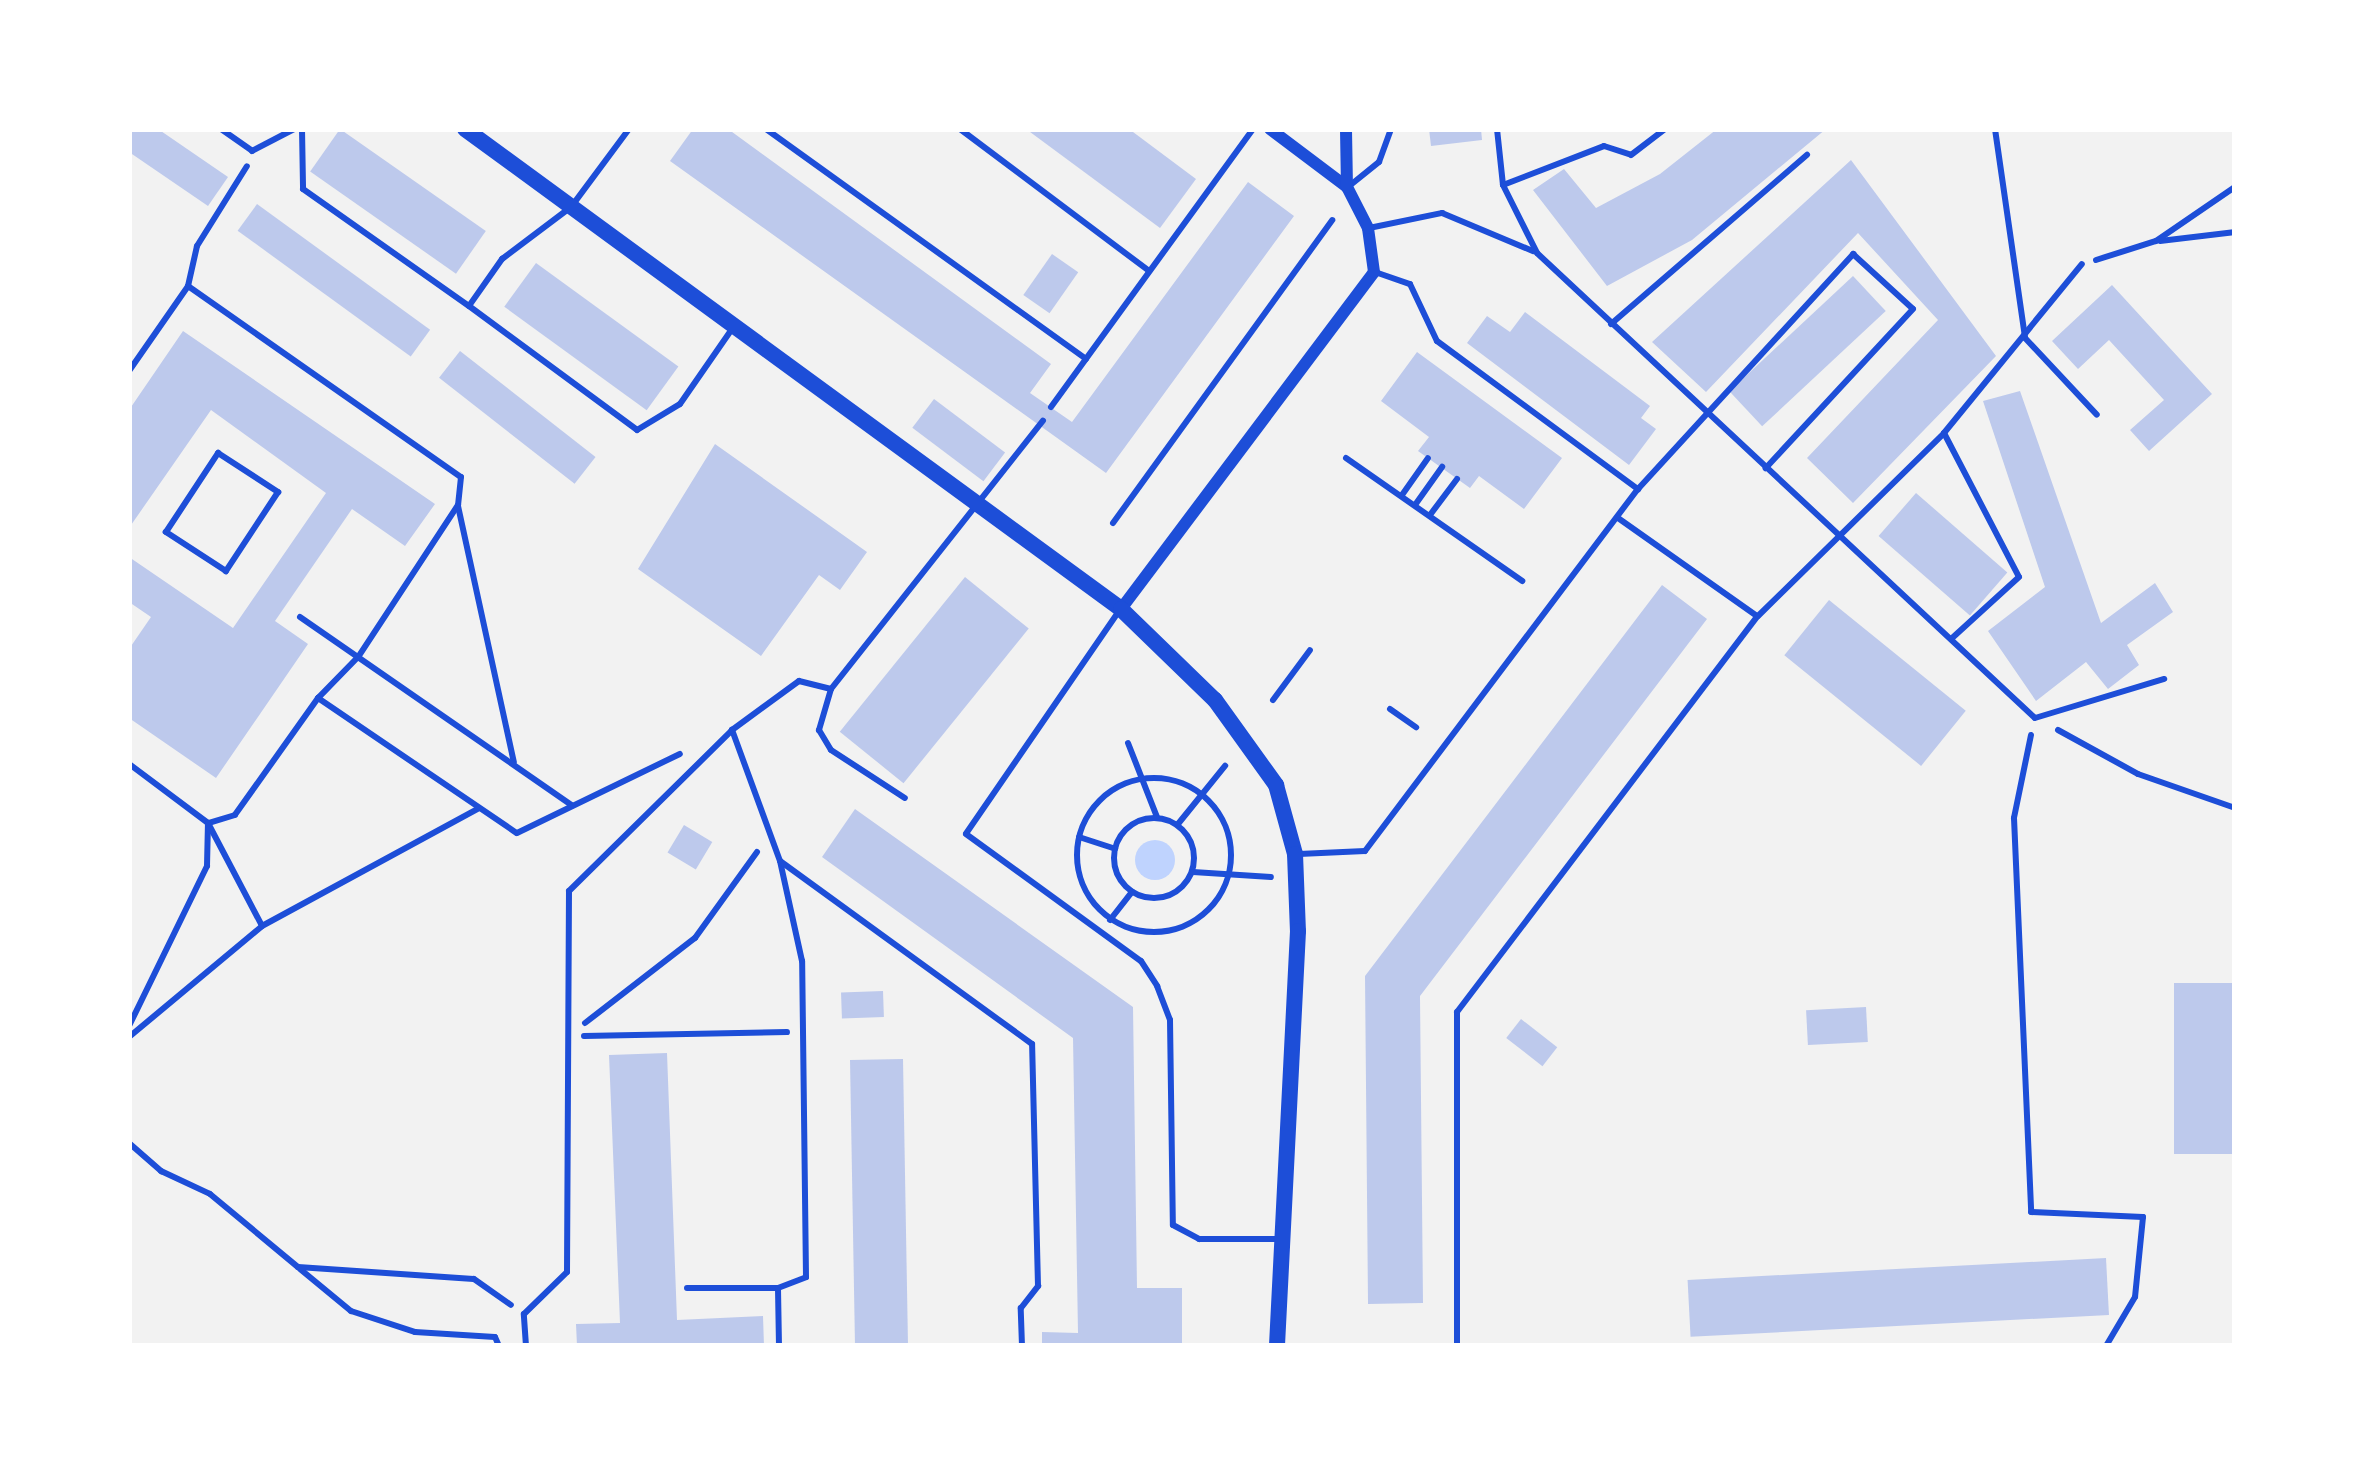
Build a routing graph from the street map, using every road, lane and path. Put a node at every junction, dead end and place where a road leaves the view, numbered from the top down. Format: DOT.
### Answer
graph roads {
  1 [pos="220,129"];
  2 [pos="298,129"];
  3 [pos="465,129"];
  4 [pos="629,129"];
  5 [pos="766,129"];
  6 [pos="960,129"];
  7 [pos="1253,129"];
  8 [pos="1270,129"];
  9 [pos="1346,129"];
  10 [pos="1391,129"];
  11 [pos="1497,129"];
  12 [pos="1665,129"];
  13 [pos="1995,129"];
  14 [pos="251,151"];
  15 [pos="1807,155"];
  16 [pos="1503,185"];
  17 [pos="2235,187"];
  18 [pos="1347,188"];
  19 [pos="571,207"];
  20 [pos="1332,220"];
  21 [pos="1368,228"];
  22 [pos="2235,232"];
  23 [pos="2156,241"];
  24 [pos="1537,253"];
  25 [pos="2082,264"];
  26 [pos="1150,271"];
  27 [pos="1374,272"];
  28 [pos="188,286"];
  29 [pos="469,306"];
  30 [pos="1611,324"];
  31 [pos="733,328"];
  32 [pos="2026,338"];
  33 [pos="1086,359"];
  34 [pos="129,371"];
  35 [pos="1051,407"];
  36 [pos="1704,412"];
  37 [pos="2097,415"];
  38 [pos="1043,422"];
  39 [pos="1945,433"];
  40 [pos="1346,458"];
  41 [pos="1429,458"];
  42 [pos="1442,467"];
  43 [pos="1766,468"];
  44 [pos="1457,479"];
  45 [pos="1639,489"];
  46 [pos="1402,495"];
  47 [pos="458,505"];
  48 [pos="1415,505"];
  49 [pos="976,510"];
  50 [pos="1430,515"];
  51 [pos="1618,518"];
  52 [pos="1113,523"];
  53 [pos="1844,536"];
  54 [pos="226,572"];
  55 [pos="1522,581"];
  56 [pos="1121,608"];
  57 [pos="1757,616"];
  58 [pos="300,617"];
  59 [pos="1951,639"];
  60 [pos="1310,650"];
  61 [pos="358,658"];
  62 [pos="2164,679"];
  63 [pos="831,689"];
  64 [pos="318,698"];
  65 [pos="1273,700"];
  66 [pos="1390,709"];
  67 [pos="2035,718"];
  68 [pos="1416,727"];
  69 [pos="732,730"];
  70 [pos="1128,743"];
  71 [pos="692,749"];
  72 [pos="129,764"];
  73 [pos="515,766"];
  74 [pos="1225,766"];
  75 [pos="1139,780"];
  76 [pos="1200,794"];
  77 [pos="905,798"];
  78 [pos="572,805"];
  79 [pos="479,808"];
  80 [pos="2235,808"];
  81 [pos="1157,818"];
  82 [pos="208,823"];
  83 [pos="1177,824"];
  84 [pos="770,834"];
  85 [pos="1078,836"];
  86 [pos="1115,848"];
  87 [pos="1295,854"];
  88 [pos="780,861"];
  89 [pos="1193,872"];
  90 [pos="1228,876"];
  91 [pos="1271,878"];
  92 [pos="1132,892"];
  93 [pos="1110,920"];
  94 [pos="262,926"];
  95 [pos="1162,933"];
  96 [pos="1160,948"];
  97 [pos="129,1025"];
  98 [pos="802,1032"];
  99 [pos="568,1036"];
  100 [pos="129,1037"];
  101 [pos="129,1143"];
  102 [pos="1282,1239"];
  103 [pos="298,1267"];
  104 [pos="687,1288"];
  105 [pos="778,1288"];
  106 [pos="524,1313"];
  107 [pos="499,1346"];
  108 [pos="526,1346"];
  109 [pos="779,1346"];
  110 [pos="1022,1346"];
  111 [pos="1277,1346"];
  112 [pos="1457,1346"];
  113 [pos="2106,1346"];
  1 -- 14 [label="lane"];
  2 -- 14 [label="lane"];
  2 -- 29 [label="lane"];
  3 -- 19 [label="street"];
  4 -- 19 [label="lane"];
  5 -- 33 [label="lane"];
  6 -- 26 [label="lane"];
  7 -- 26 [label="lane"];
  8 -- 18 [label="street"];
  9 -- 18 [label="street"];
  10 -- 18 [label="lane"];
  11 -- 16 [label="lane"];
  12 -- 16 [label="lane"];
  13 -- 32 [label="lane"];
  14 -- 28 [label="path"];
  15 -- 30 [label="lane"];
  16 -- 24 [label="lane"];
  17 -- 23 [label="path"];
  18 -- 21 [label="street"];
  19 -- 29 [label="lane"];
  19 -- 31 [label="street"];
  20 -- 52 [label="path"];
  21 -- 24 [label="lane"];
  21 -- 27 [label="street"];
  22 -- 23 [label="path"];
  23 -- 25 [label="path"];
  24 -- 30 [label="lane"];
  25 -- 32 [label="lane"];
  26 -- 33 [label="lane"];
  27 -- 45 [label="lane"];
  27 -- 56 [label="street"];
  28 -- 34 [label="path"];
  28 -- 47 [label="path"];
  29 -- 31 [label="lane"];
  30 -- 36 [label="lane"];
  31 -- 49 [label="street"];
  32 -- 37 [label="lane"];
  32 -- 39 [label="lane"];
  33 -- 35 [label="lane"];
  36 -- 43 [label="lane"];
  36 -- 43 [label="lane"];
  36 -- 45 [label="lane"];
  38 -- 49 [label="lane"];
  39 -- 53 [label="lane"];
  39 -- 59 [label="lane"];
  40 -- 46 [label="path"];
  41 -- 46 [label="path"];
  42 -- 48 [label="path"];
  43 -- 53 [label="lane"];
  44 -- 50 [label="path"];
  45 -- 51 [label="lane"];
  46 -- 48 [label="path"];
  47 -- 61 [label="path"];
  47 -- 73 [label="path"];
  48 -- 50 [label="path"];
  49 -- 56 [label="street"];
  49 -- 63 [label="lane"];
  50 -- 55 [label="path"];
  51 -- 57 [label="lane"];
  51 -- 87 [label="lane"];
  53 -- 57 [label="lane"];
  53 -- 59 [label="lane"];
  54 -- 54 [label="path"];
  56 -- 87 [label="street"];
  56 -- 102 [label="lane"];
  57 -- 112 [label="lane"];
  58 -- 61 [label="path"];
  59 -- 67 [label="lane"];
  60 -- 65 [label="path"];
  61 -- 64 [label="path"];
  61 -- 73 [label="path"];
  62 -- 67 [label="lane"];
  63 -- 69 [label="lane"];
  63 -- 77 [label="lane"];
  64 -- 79 [label="path"];
  64 -- 82 [label="path"];
  66 -- 68 [label="path"];
  67 -- 80 [label="path"];
  67 -- 113 [label="path"];
  69 -- 84 [label="lane"];
  69 -- 99 [label="lane"];
  70 -- 75 [label="path"];
  71 -- 78 [label="path"];
  72 -- 82 [label="path"];
  73 -- 78 [label="path"];
  74 -- 76 [label="path"];
  75 -- 76 [label="path"];
  75 -- 81 [label="path"];
  75 -- 85 [label="path"];
  76 -- 83 [label="path"];
  76 -- 90 [label="path"];
  78 -- 79 [label="path"];
  79 -- 94 [label="path"];
  81 -- 83 [label="path"];
  81 -- 86 [label="path"];
  82 -- 94 [label="path"];
  82 -- 97 [label="path"];
  83 -- 89 [label="path"];
  84 -- 88 [label="lane"];
  84 -- 99 [label="path"];
  85 -- 86 [label="path"];
  85 -- 93 [label="path"];
  86 -- 92 [label="path"];
  87 -- 102 [label="street"];
  88 -- 98 [label="lane"];
  88 -- 110 [label="lane"];
  89 -- 90 [label="path"];
  89 -- 92 [label="path"];
  90 -- 91 [label="path"];
  90 -- 95 [label="path"];
  92 -- 93 [label="path"];
  93 -- 95 [label="path"];
  94 -- 100 [label="path"];
  95 -- 96 [label="path"];
  98 -- 99 [label="path"];
  98 -- 105 [label="lane"];
  99 -- 106 [label="lane"];
  101 -- 103 [label="path"];
  102 -- 111 [label="street"];
  103 -- 106 [label="path"];
  103 -- 107 [label="path"];
  104 -- 105 [label="lane"];
  105 -- 109 [label="lane"];
  106 -- 108 [label="lane"];
}
